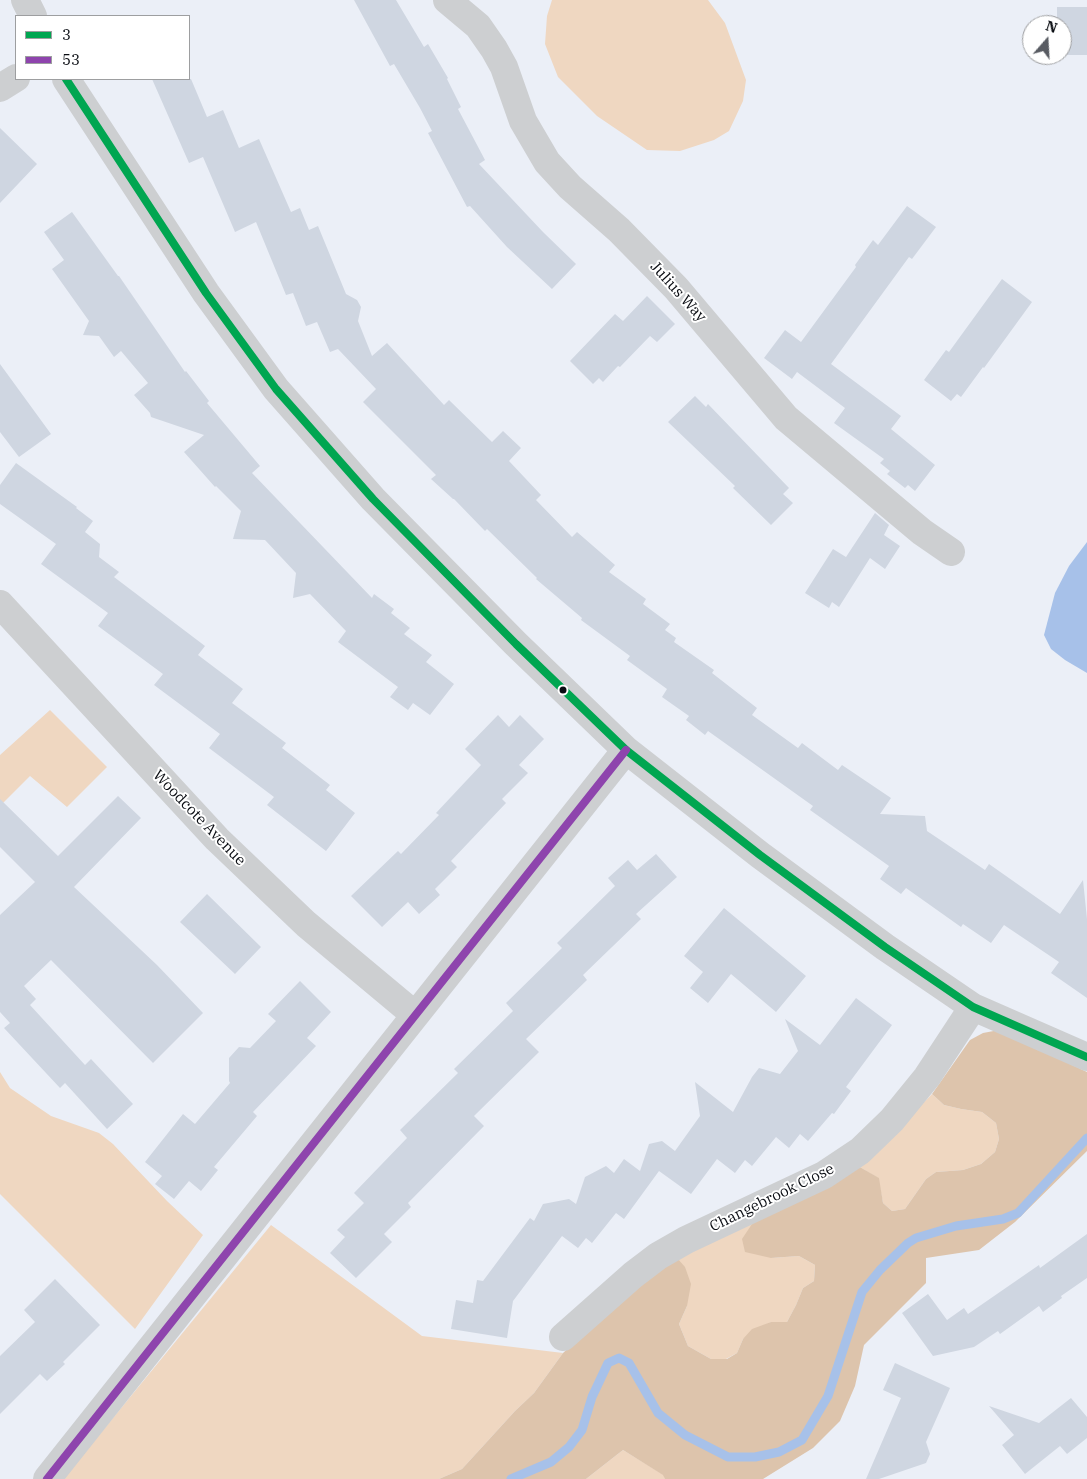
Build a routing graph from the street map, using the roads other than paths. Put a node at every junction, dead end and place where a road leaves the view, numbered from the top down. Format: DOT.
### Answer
graph roads {
  1 [pos="25,0"];
  2 [pos="447,0"];
  3 [pos="32,15"];
  4 [pos="15,79"];
  5 [pos="67,80"];
  6 [pos="0,88"];
  7 [pos="951,552"];
  8 [pos="0,604"];
  9 [pos="626,750"];
  10 [pos="973,1006"];
  11 [pos="415,1015"];
  12 [pos="1087,1057"];
  13 [pos="563,1337"];
  14 [pos="47,1479"];
  1 -- 3 [label="street"];
  2 -- 7 [label="street, Julius Way"];
  4 -- 6 [label="street"];
  5 -- 9 [label="street"];
  8 -- 11 [label="street, Woodcote Avenue"];
  9 -- 10 [label="street"];
  9 -- 11 [label="street"];
  10 -- 12 [label="street"];
  10 -- 13 [label="street, Changebrook Close"];
  11 -- 14 [label="street"];
}
